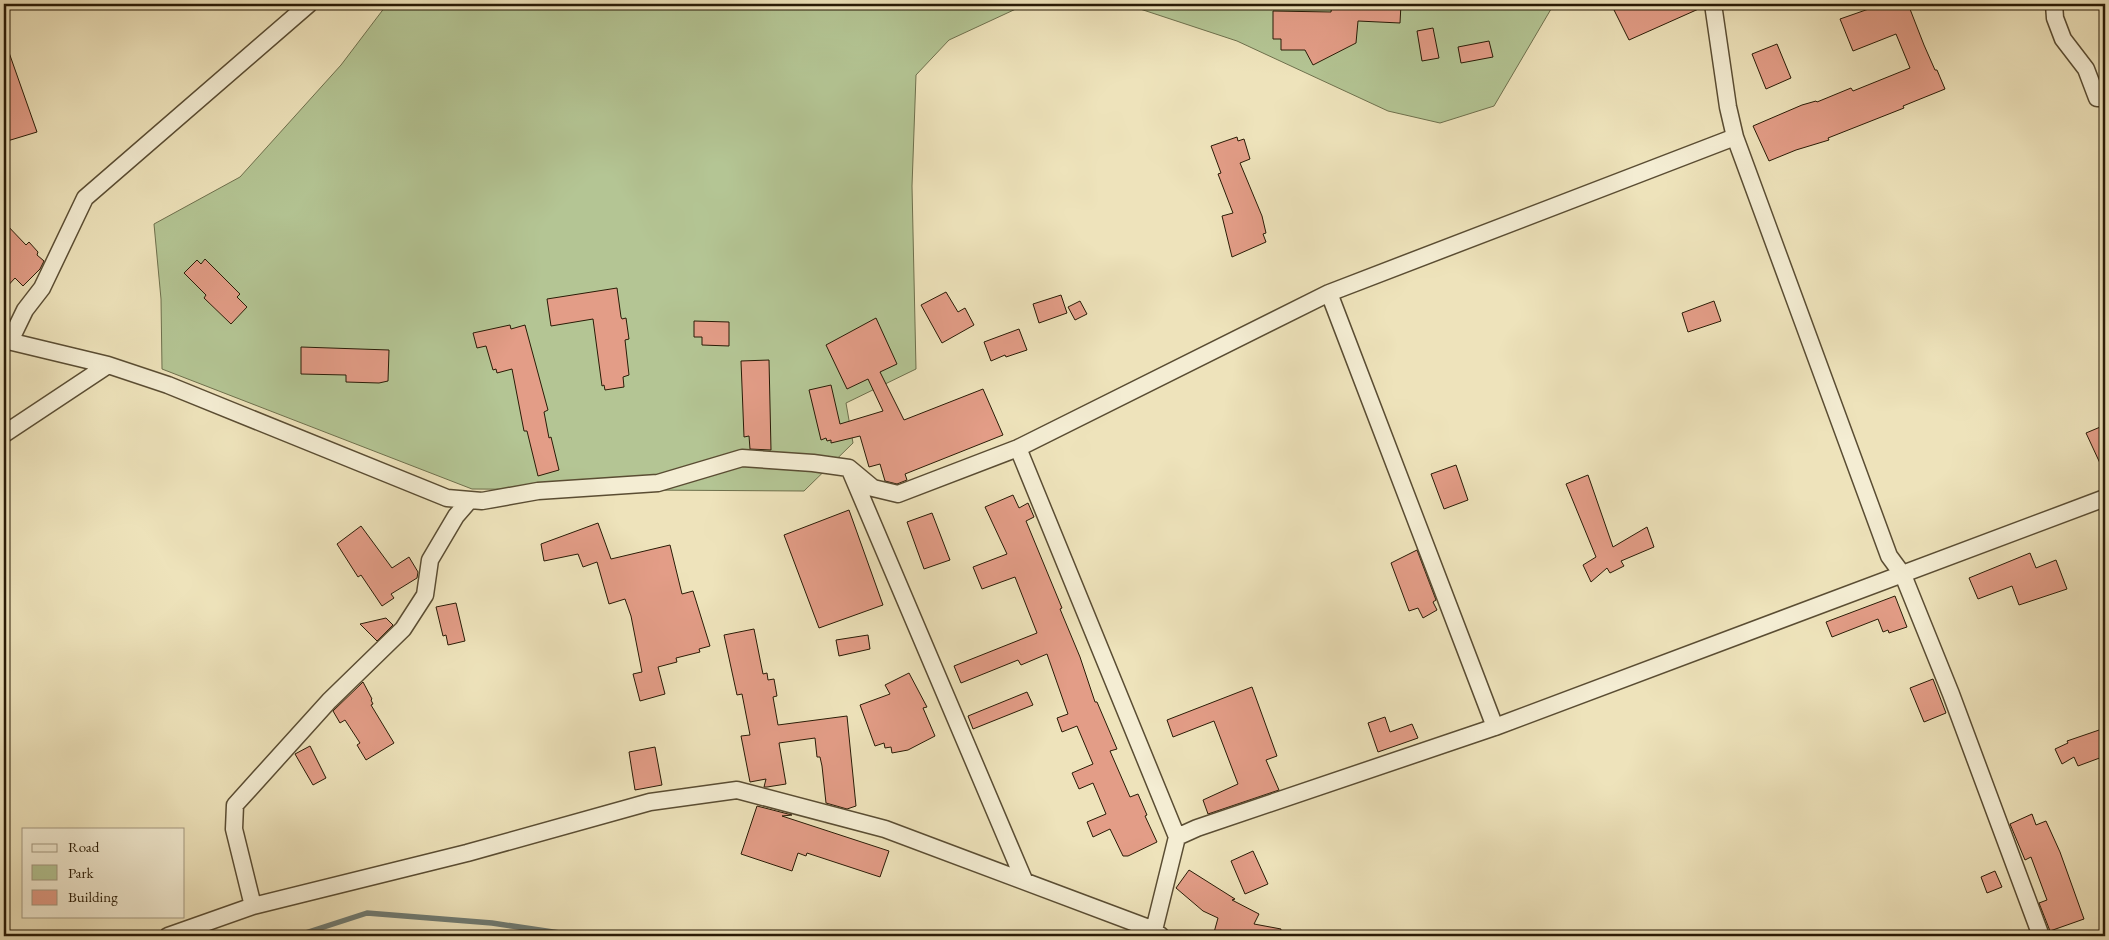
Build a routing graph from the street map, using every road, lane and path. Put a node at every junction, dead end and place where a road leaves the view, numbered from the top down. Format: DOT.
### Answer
graph roads {
  1 [pos="309,4"];
  2 [pos="1713,4"];
  3 [pos="2054,4"];
  4 [pos="2105,98"];
  5 [pos="1735,137"];
  6 [pos="1330,293"];
  7 [pos="7,341"];
  8 [pos="108,365"];
  9 [pos="4,434"];
  10 [pos="1018,448"];
  11 [pos="849,468"];
  12 [pos="2105,498"];
  13 [pos="469,501"];
  14 [pos="1903,575"];
  15 [pos="1495,728"];
  16 [pos="1177,837"];
  17 [pos="1024,880"];
  18 [pos="253,906"];
  19 [pos="1155,934"];
  20 [pos="168,936"];
  21 [pos="2040,936"];
  1 -- 7 [label="street"];
  2 -- 5 [label="street"];
  3 -- 4 [label="street"];
  5 -- 6 [label="street"];
  5 -- 14 [label="street"];
  6 -- 10 [label="street"];
  6 -- 15 [label="street"];
  7 -- 8 [label="street"];
  8 -- 9 [label="street"];
  8 -- 13 [label="street"];
  10 -- 11 [label="street"];
  10 -- 16 [label="street"];
  11 -- 13 [label="street"];
  11 -- 17 [label="street"];
  12 -- 14 [label="street"];
  13 -- 18 [label="street"];
  14 -- 15 [label="street"];
  14 -- 21 [label="street"];
  15 -- 16 [label="street"];
  16 -- 19 [label="street"];
  17 -- 18 [label="street"];
  17 -- 19 [label="street"];
  18 -- 20 [label="street"];
}
